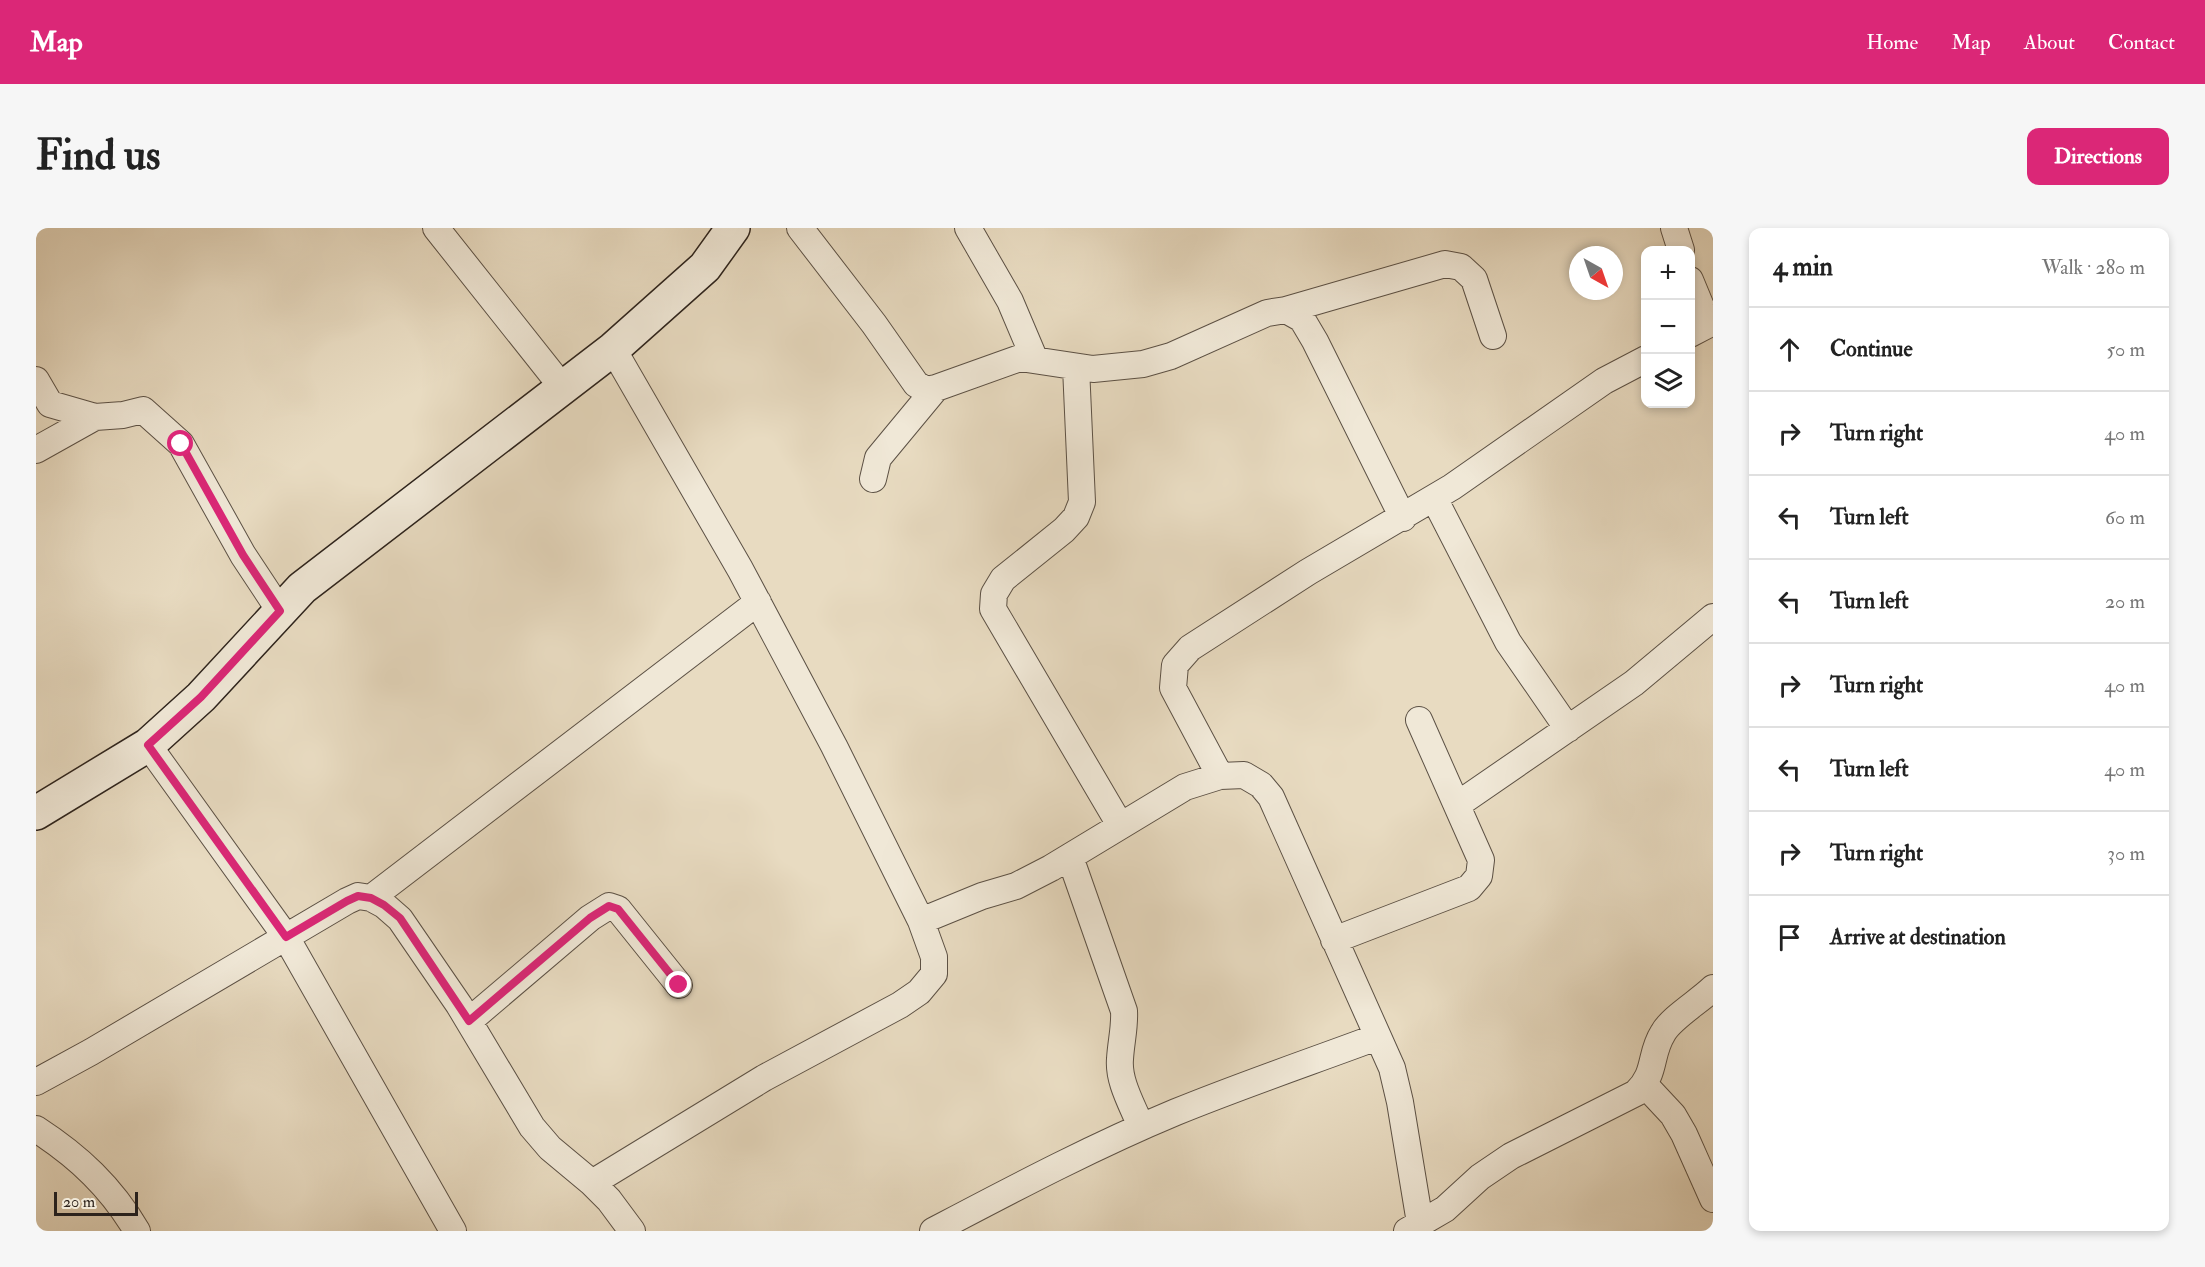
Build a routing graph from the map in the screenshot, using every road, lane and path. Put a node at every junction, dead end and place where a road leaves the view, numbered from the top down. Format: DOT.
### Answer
graph roads {
  1 [pos="436,228"];
  2 [pos="733,228"];
  3 [pos="800,228"];
  4 [pos="968,228"];
  5 [pos="1674,228"];
  6 [pos="1680,246"];
  7 [pos="1695,292"];
  8 [pos="1286,310"];
  9 [pos="1713,317"];
  10 [pos="1713,322"];
  11 [pos="1695,331"];
  12 [pos="1493,336"];
  13 [pos="613,349"];
  14 [pos="1035,360"];
  15 [pos="1641,362"];
  16 [pos="1076,367"];
  17 [pos="36,380"];
  18 [pos="563,388"];
  19 [pos="936,388"];
  20 [pos="95,417"];
  21 [pos="36,450"];
  22 [pos="873,479"];
  23 [pos="1434,498"];
  24 [pos="1403,518"];
  25 [pos="758,602"];
  26 [pos="280,611"];
  27 [pos="1713,617"];
  28 [pos="1419,720"];
  29 [pos="1568,729"];
  30 [pos="148,745"];
  31 [pos="1220,776"];
  32 [pos="1457,805"];
  33 [pos="36,813"];
  34 [pos="1120,825"];
  35 [pos="1070,857"];
  36 [pos="371,898"];
  37 [pos="921,921"];
  38 [pos="286,937"];
  39 [pos="1334,940"];
  40 [pos="679,985"];
  41 [pos="1713,988"];
  42 [pos="469,1021"];
  43 [pos="1377,1037"];
  44 [pos="36,1082"];
  45 [pos="1645,1085"];
  46 [pos="1141,1127"];
  47 [pos="36,1129"];
  48 [pos="592,1183"];
  49 [pos="1713,1199"];
  50 [pos="1449,1220"];
  51 [pos="1414,1227"];
  52 [pos="137,1231"];
  53 [pos="453,1231"];
  54 [pos="632,1231"];
  55 [pos="933,1231"];
  1 -- 18 [label="street"];
  2 -- 13 [label="street"];
  3 -- 19 [label="street"];
  4 -- 14 [label="street"];
  5 -- 6 [label="street"];
  7 -- 9 [label="street"];
  8 -- 12 [label="street"];
  8 -- 16 [label="street"];
  8 -- 24 [label="street"];
  10 -- 11 [label="street"];
  13 -- 18 [label="street"];
  13 -- 25 [label="street"];
  14 -- 16 [label="street"];
  14 -- 19 [label="street"];
  15 -- 23 [label="street"];
  16 -- 34 [label="street"];
  17 -- 20 [label="street"];
  18 -- 26 [label="street"];
  19 -- 22 [label="street"];
  20 -- 21 [label="street"];
  20 -- 26 [label="street"];
  23 -- 24 [label="street"];
  23 -- 29 [label="street"];
  24 -- 31 [label="street"];
  25 -- 36 [label="street"];
  25 -- 37 [label="street"];
  26 -- 30 [label="street"];
  27 -- 29 [label="street"];
  28 -- 32 [label="street"];
  29 -- 32 [label="street"];
  30 -- 33 [label="street"];
  30 -- 38 [label="street"];
  31 -- 34 [label="street"];
  31 -- 39 [label="street"];
  32 -- 39 [label="street"];
  34 -- 35 [label="street"];
  35 -- 37 [label="street"];
  35 -- 46 [label="street"];
  36 -- 38 [label="street"];
  36 -- 42 [label="street"];
  37 -- 48 [label="street"];
  38 -- 44 [label="street"];
  38 -- 53 [label="street"];
  39 -- 43 [label="street"];
  40 -- 42 [label="street"];
  41 -- 45 [label="street"];
  42 -- 48 [label="street"];
  43 -- 46 [label="street"];
  43 -- 51 [label="street"];
  45 -- 49 [label="street"];
  45 -- 50 [label="street"];
  46 -- 55 [label="street"];
  47 -- 52 [label="street"];
  48 -- 54 [label="street"];
  50 -- 51 [label="street"];
}
